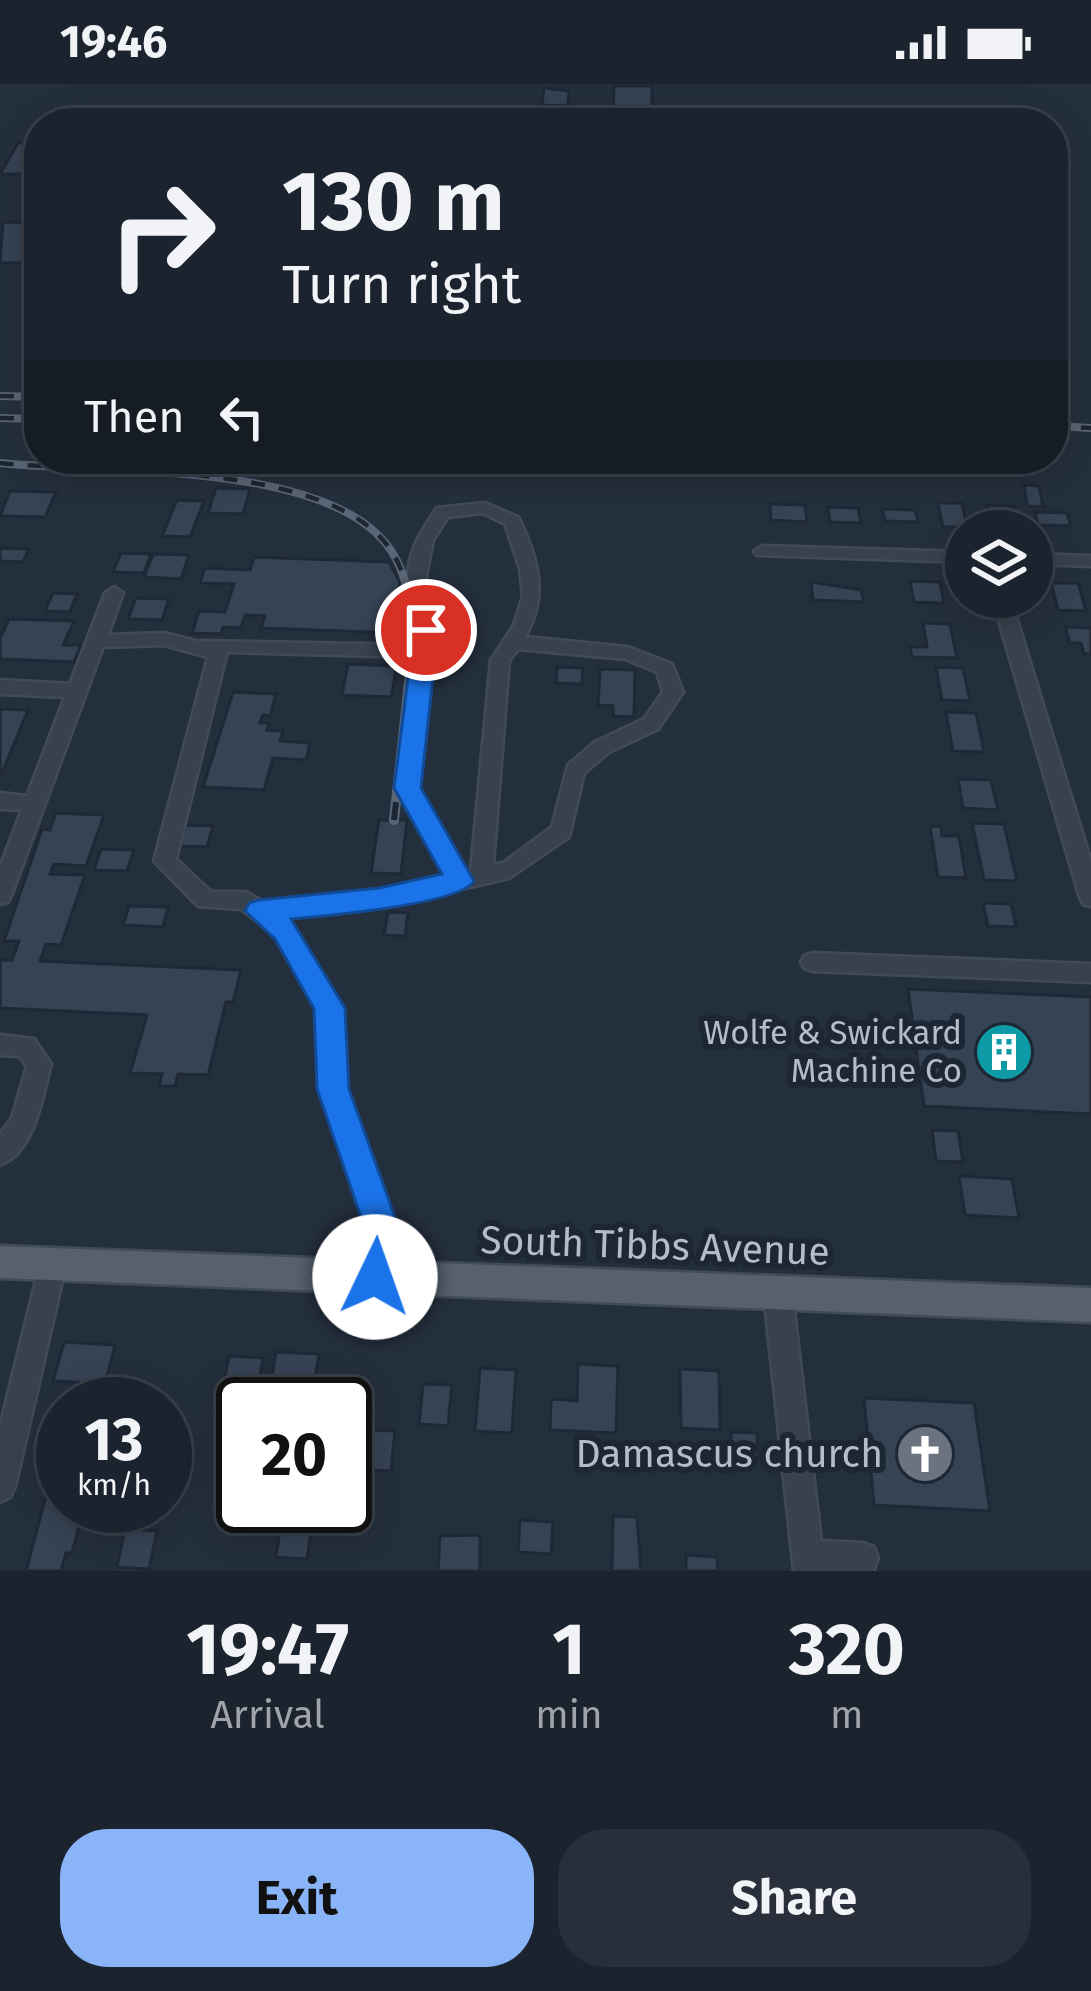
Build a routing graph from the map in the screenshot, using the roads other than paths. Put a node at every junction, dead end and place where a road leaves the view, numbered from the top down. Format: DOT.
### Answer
graph roads {
  1 [pos="763,551"];
  2 [pos="945,556"];
  3 [pos="1053,560"];
  4 [pos="1091,561"];
  5 [pos="114,593"];
  6 [pos="1007,618"];
  7 [pos="96,641"];
  8 [pos="513,642"];
  9 [pos="195,644"];
  10 [pos="424,651"];
  11 [pos="0,687"];
  12 [pos="77,691"];
  13 [pos="0,801"];
  14 [pos="34,804"];
  15 [pos="9,848"];
  16 [pos="471,879"];
  17 [pos="0,896"];
  18 [pos="1091,898"];
  19 [pos="259,911"];
  20 [pos="812,962"];
  21 [pos="1091,973"];
  22 [pos="0,1045"];
  23 [pos="0,1154"];
  24 [pos="0,1262"];
  25 [pos="52,1264"];
  26 [pos="375,1277"];
  27 [pos="778,1294"];
  28 [pos="1091,1306"];
  29 [pos="0,1487"];
  30 [pos="863,1558"];
  31 [pos="808,1563"];
  1 -- 2 [label="street"];
  3 -- 4 [label="street"];
  5 -- 7 [label="street"];
  6 -- 18 [label="street"];
  7 -- 9 [label="street"];
  7 -- 12 [label="street"];
  8 -- 10 [label="street"];
  8 -- 16 [label="street"];
  8 -- 16 [label="street"];
  9 -- 10 [label="street"];
  9 -- 19 [label="street"];
  10 -- 16 [label="street"];
  11 -- 12 [label="street"];
  12 -- 14 [label="street"];
  13 -- 14 [label="street"];
  14 -- 15 [label="street"];
  15 -- 17 [label="street"];
  16 -- 19 [label="street"];
  19 -- 26 [label="street"];
  20 -- 21 [label="street"];
  22 -- 23 [label="street"];
  24 -- 25 [label="main road, South Tibbs Avenue"];
  25 -- 26 [label="main road, South Tibbs Avenue"];
  25 -- 29 [label="street"];
  26 -- 27 [label="main road, South Tibbs Avenue"];
  27 -- 28 [label="main road, South Tibbs Avenue"];
  27 -- 31 [label="street"];
  30 -- 31 [label="street"];
}
